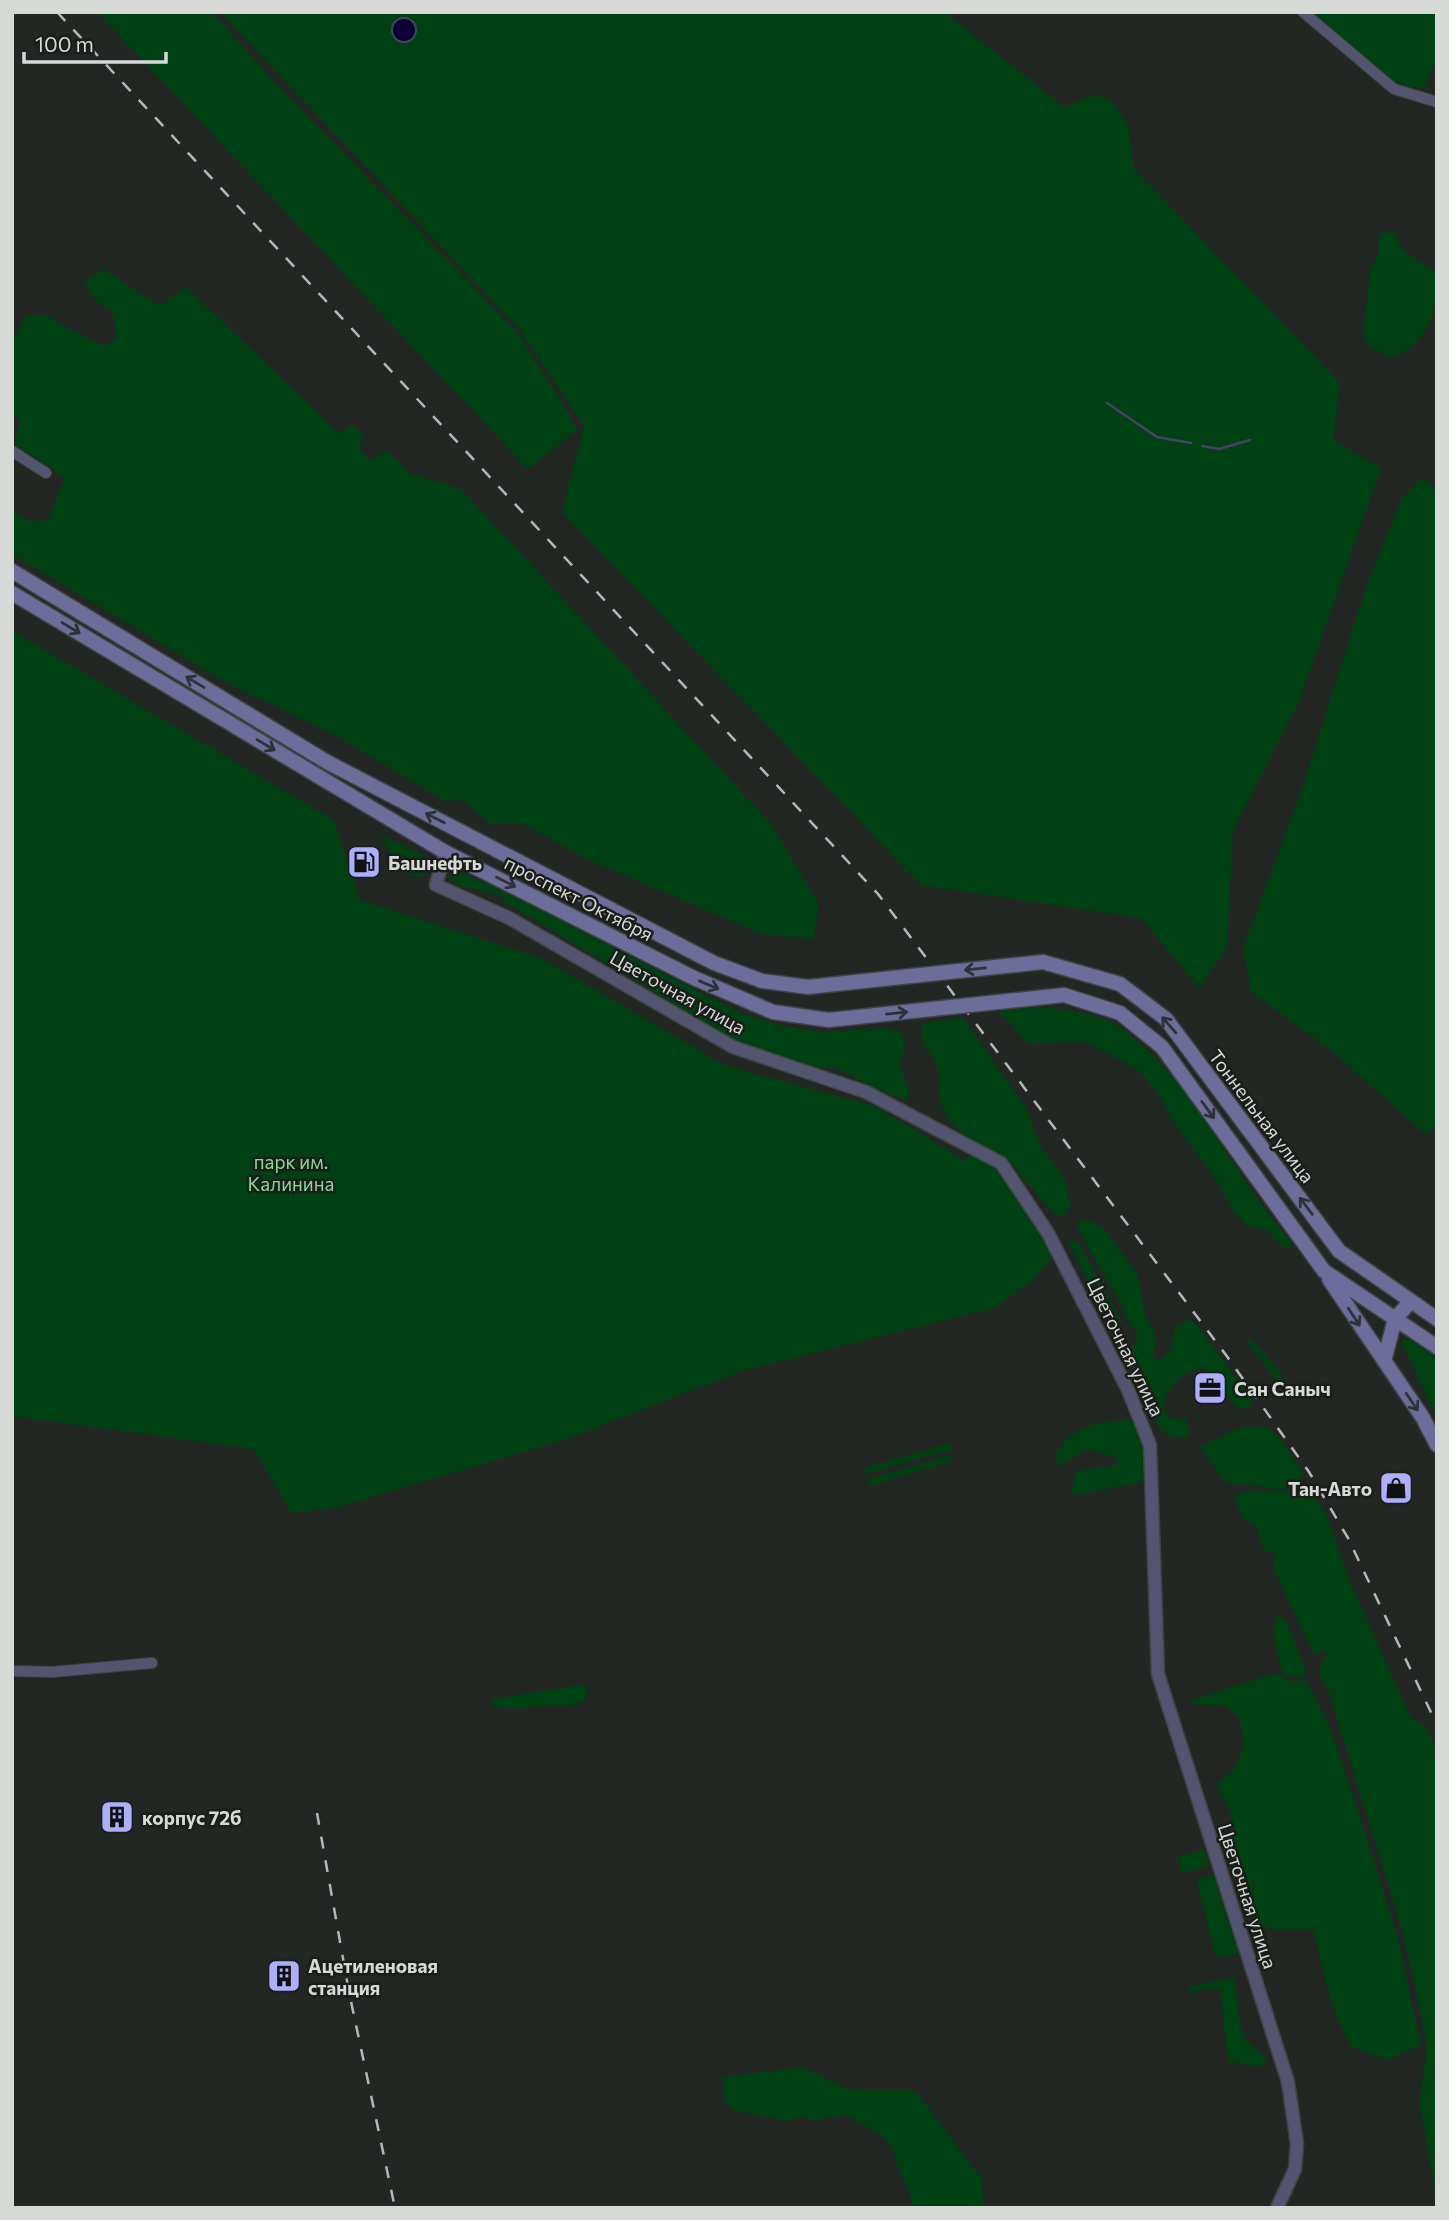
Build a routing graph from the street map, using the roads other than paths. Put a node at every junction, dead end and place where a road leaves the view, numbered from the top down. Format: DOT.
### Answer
graph roads {
  1 [pos="1303,12"];
  2 [pos="1437,102"];
  3 [pos="12,451"];
  4 [pos="46,472"];
  5 [pos="12,571"];
  6 [pos="12,593"];
  7 [pos="445,852"];
  8 [pos="1042,962"];
  9 [pos="1064,995"];
  10 [pos="1324,1272"];
  11 [pos="1410,1301"];
  12 [pos="1395,1319"];
  13 [pos="1437,1319"];
  14 [pos="1437,1347"];
  15 [pos="1384,1361"];
  16 [pos="1437,1445"];
  17 [pos="152,1663"];
  18 [pos="12,1671"];
  19 [pos="1277,2208"];
  1 -- 2 [label="street"];
  3 -- 4 [label="street"];
  8 -- 5 [label="main road, проспект Октября, one-way, bridge"];
  6 -- 7 [label="main road, проспект Октября, one-way"];
  7 -- 9 [label="main road, проспект Октября, one-way, bridge"];
  7 -- 19 [label="street, Цветочная улица"];
  11 -- 8 [label="main road, Тоннельная улица, one-way"];
  9 -- 10 [label="main road, Тоннельная улица, one-way"];
  10 -- 12 [label="main road, Тоннельная улица"];
  10 -- 15 [label="main road, one-way"];
  11 -- 12 [label="main road"];
  11 -- 13 [label="main road, Тоннельная улица"];
  12 -- 14 [label="main road, Тоннельная улица"];
  12 -- 15 [label="main road"];
  15 -- 16 [label="main road, one-way"];
  17 -- 18 [label="street"];
}
